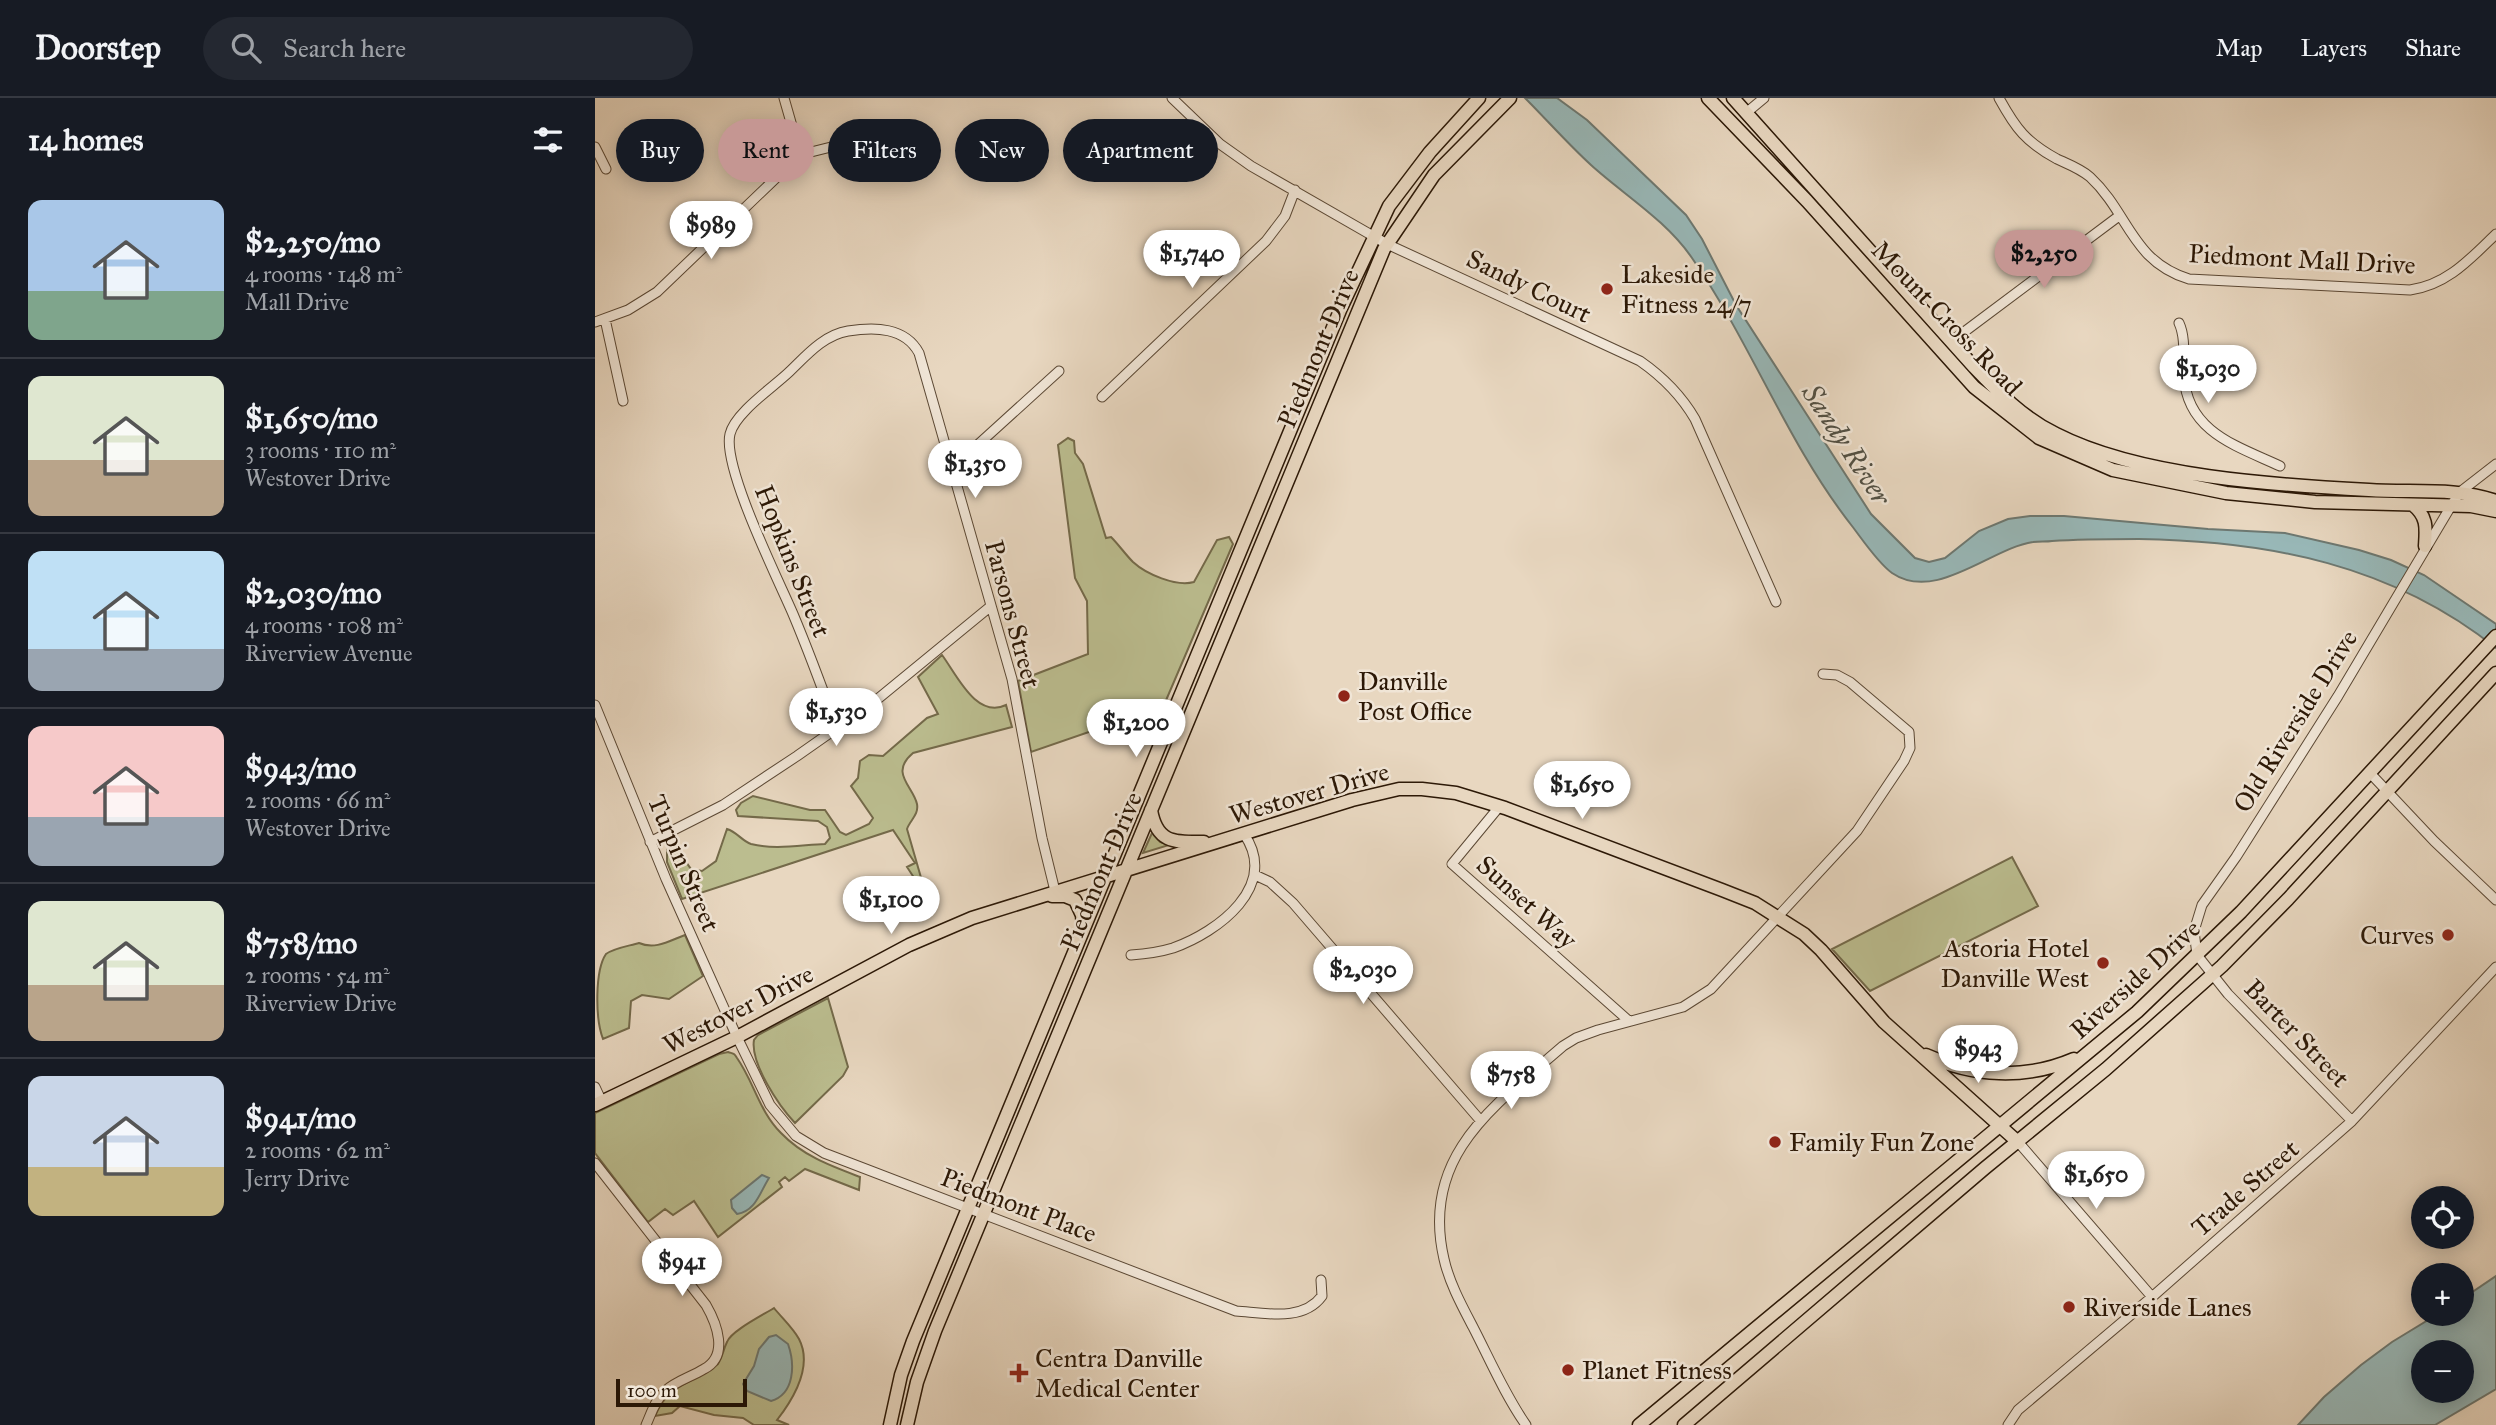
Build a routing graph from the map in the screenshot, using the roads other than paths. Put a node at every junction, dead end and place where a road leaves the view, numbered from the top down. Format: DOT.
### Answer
graph roads {
  1 [pos="784,98"];
  2 [pos="1172,98"];
  3 [pos="1479,98"];
  4 [pos="1510,98"];
  5 [pos="1708,98"];
  6 [pos="1733,98"];
  7 [pos="1764,98"];
  8 [pos="1999,98"];
  9 [pos="1747,113"];
  10 [pos="790,119"];
  11 [pos="595,147"];
  12 [pos="606,169"];
  13 [pos="772,182"];
  14 [pos="1295,190"];
  15 [pos="2119,216"];
  16 [pos="2496,234"];
  17 [pos="1375,235"];
  18 [pos="1387,244"];
  19 [pos="600,321"];
  20 [pos="2179,323"];
  21 [pos="1952,341"];
  22 [pos="1059,371"];
  23 [pos="1102,397"];
  24 [pos="623,401"];
  25 [pos="746,411"];
  26 [pos="2496,464"];
  27 [pos="2280,466"];
  28 [pos="950,470"];
  29 [pos="2460,492"];
  30 [pos="2496,501"];
  31 [pos="2413,505"];
  32 [pos="2451,506"];
  33 [pos="2496,511"];
  34 [pos="2423,549"];
  35 [pos="1776,602"];
  36 [pos="991,607"];
  37 [pos="2496,636"];
  38 [pos="2496,673"];
  39 [pos="1823,674"];
  40 [pos="595,705"];
  41 [pos="837,729"];
  42 [pos="2369,772"];
  43 [pos="2386,792"];
  44 [pos="1499,807"];
  45 [pos="1151,810"];
  46 [pos="1244,834"];
  47 [pos="650,842"];
  48 [pos="1218,842"];
  49 [pos="1126,870"];
  50 [pos="1255,875"];
  51 [pos="1106,876"];
  52 [pos="1055,891"];
  53 [pos="1037,896"];
  54 [pos="2496,900"];
  55 [pos="1780,917"];
  56 [pos="1083,930"];
  57 [pos="1131,955"];
  58 [pos="2197,955"];
  59 [pos="2496,967"];
  60 [pos="2212,974"];
  61 [pos="1629,1021"];
  62 [pos="737,1038"];
  63 [pos="1917,1051"];
  64 [pos="2087,1054"];
  65 [pos="595,1087"];
  66 [pos="598,1104"];
  67 [pos="1480,1121"];
  68 [pos="2353,1121"];
  69 [pos="1999,1127"];
  70 [pos="2019,1143"];
  71 [pos="595,1163"];
  72 [pos="968,1209"];
  73 [pos="984,1213"];
  74 [pos="1321,1280"];
  75 [pos="2152,1297"];
  76 [pos="646,1425"];
  77 [pos="890,1425"];
  78 [pos="907,1425"];
  79 [pos="1526,1425"];
  80 [pos="1639,1425"];
  81 [pos="1684,1425"];
  82 [pos="2008,1425"];
  1 -- 10 [label="street"];
  2 -- 14 [label="street, Sandy Court"];
  3 -- 17 [label="main road, Piedmont Drive"];
  4 -- 18 [label="main road, Piedmont Drive"];
  5 -- 31 [label="main road, Mount Cross Road"];
  6 -- 9 [label="main road, Mount Cross Road"];
  7 -- 9 [label="street"];
  8 -- 15 [label="street, Piedmont Mall Drive"];
  9 -- 21 [label="main road, Mount Cross Road"];
  11 -- 12 [label="street"];
  13 -- 19 [label="street"];
  14 -- 17 [label="street, Sandy Court"];
  14 -- 23 [label="street"];
  15 -- 16 [label="street, Piedmont Mall Drive"];
  15 -- 21 [label="street"];
  17 -- 18 [label="street, Sandy Court"];
  17 -- 51 [label="main road, Piedmont Drive"];
  18 -- 35 [label="street, Sandy Court"];
  18 -- 45 [label="main road, Piedmont Drive"];
  19 -- 24 [label="street"];
  20 -- 27 [label="street"];
  21 -- 29 [label="main road, Mount Cross Road"];
  22 -- 28 [label="street"];
  25 -- 28 [label="street, Parsons Street"];
  25 -- 41 [label="street, Hopkins Street"];
  26 -- 29 [label="street, Old Riverside Drive"];
  28 -- 36 [label="street, Parsons Street"];
  29 -- 30 [label="main road, Mount Cross Road"];
  29 -- 32 [label="street, Old Riverside Drive"];
  31 -- 32 [label="main road, Mount Cross Road"];
  31 -- 34 [label="main road"];
  32 -- 33 [label="main road, Mount Cross Road"];
  32 -- 34 [label="street, Old Riverside Drive"];
  34 -- 58 [label="street, Old Riverside Drive"];
  36 -- 41 [label="street"];
  36 -- 52 [label="street, Parsons Street"];
  37 -- 42 [label="main road, Riverside Drive"];
  38 -- 43 [label="main road, Riverside Drive"];
  39 -- 55 [label="street"];
  40 -- 47 [label="street, Turpin Street"];
  41 -- 47 [label="street"];
  42 -- 43 [label="street"];
  42 -- 58 [label="main road, Riverside Drive"];
  43 -- 54 [label="street"];
  43 -- 60 [label="main road, Riverside Drive"];
  44 -- 46 [label="main road, Westover Drive"];
  44 -- 55 [label="main road, Westover Drive"];
  44 -- 61 [label="street, Sunset Way"];
  45 -- 48 [label="main road"];
  45 -- 49 [label="main road, Piedmont Drive"];
  46 -- 48 [label="main road, Westover Drive"];
  46 -- 50 [label="street"];
  47 -- 62 [label="street, Turpin Street"];
  48 -- 49 [label="main road, Westover Drive"];
  49 -- 51 [label="main road, Westover Drive"];
  49 -- 73 [label="main road, Piedmont Drive"];
  50 -- 57 [label="street"];
  50 -- 67 [label="street"];
  51 -- 52 [label="main road, Westover Drive"];
  51 -- 56 [label="main road, Piedmont Drive"];
  52 -- 53 [label="main road, Westover Drive"];
  53 -- 56 [label="main road"];
  53 -- 62 [label="main road, Westover Drive"];
  55 -- 61 [label="street"];
  55 -- 63 [label="main road, Westover Drive"];
  56 -- 72 [label="main road, Piedmont Drive"];
  58 -- 60 [label="street"];
  58 -- 64 [label="main road, Riverside Drive"];
  59 -- 68 [label="street, Trade Street"];
  60 -- 68 [label="street, Barter Street"];
  60 -- 70 [label="main road, Riverside Drive"];
  61 -- 67 [label="street"];
  62 -- 66 [label="main road, Westover Drive"];
  62 -- 72 [label="street, Piedmont Place"];
  63 -- 64 [label="main road"];
  63 -- 69 [label="main road, Westover Drive"];
  64 -- 69 [label="main road, Riverside Drive"];
  65 -- 66 [label="street"];
  67 -- 79 [label="street"];
  68 -- 75 [label="street, Trade Street"];
  69 -- 70 [label="main road, Westover Drive"];
  69 -- 80 [label="main road, Riverside Drive"];
  70 -- 75 [label="street"];
  70 -- 81 [label="main road, Riverside Drive"];
  71 -- 76 [label="street"];
  72 -- 73 [label="street, Piedmont Place"];
  72 -- 77 [label="main road, Piedmont Drive"];
  73 -- 74 [label="street, Piedmont Place"];
  73 -- 78 [label="main road, Piedmont Drive"];
  75 -- 82 [label="street, Trade Street"];
}
